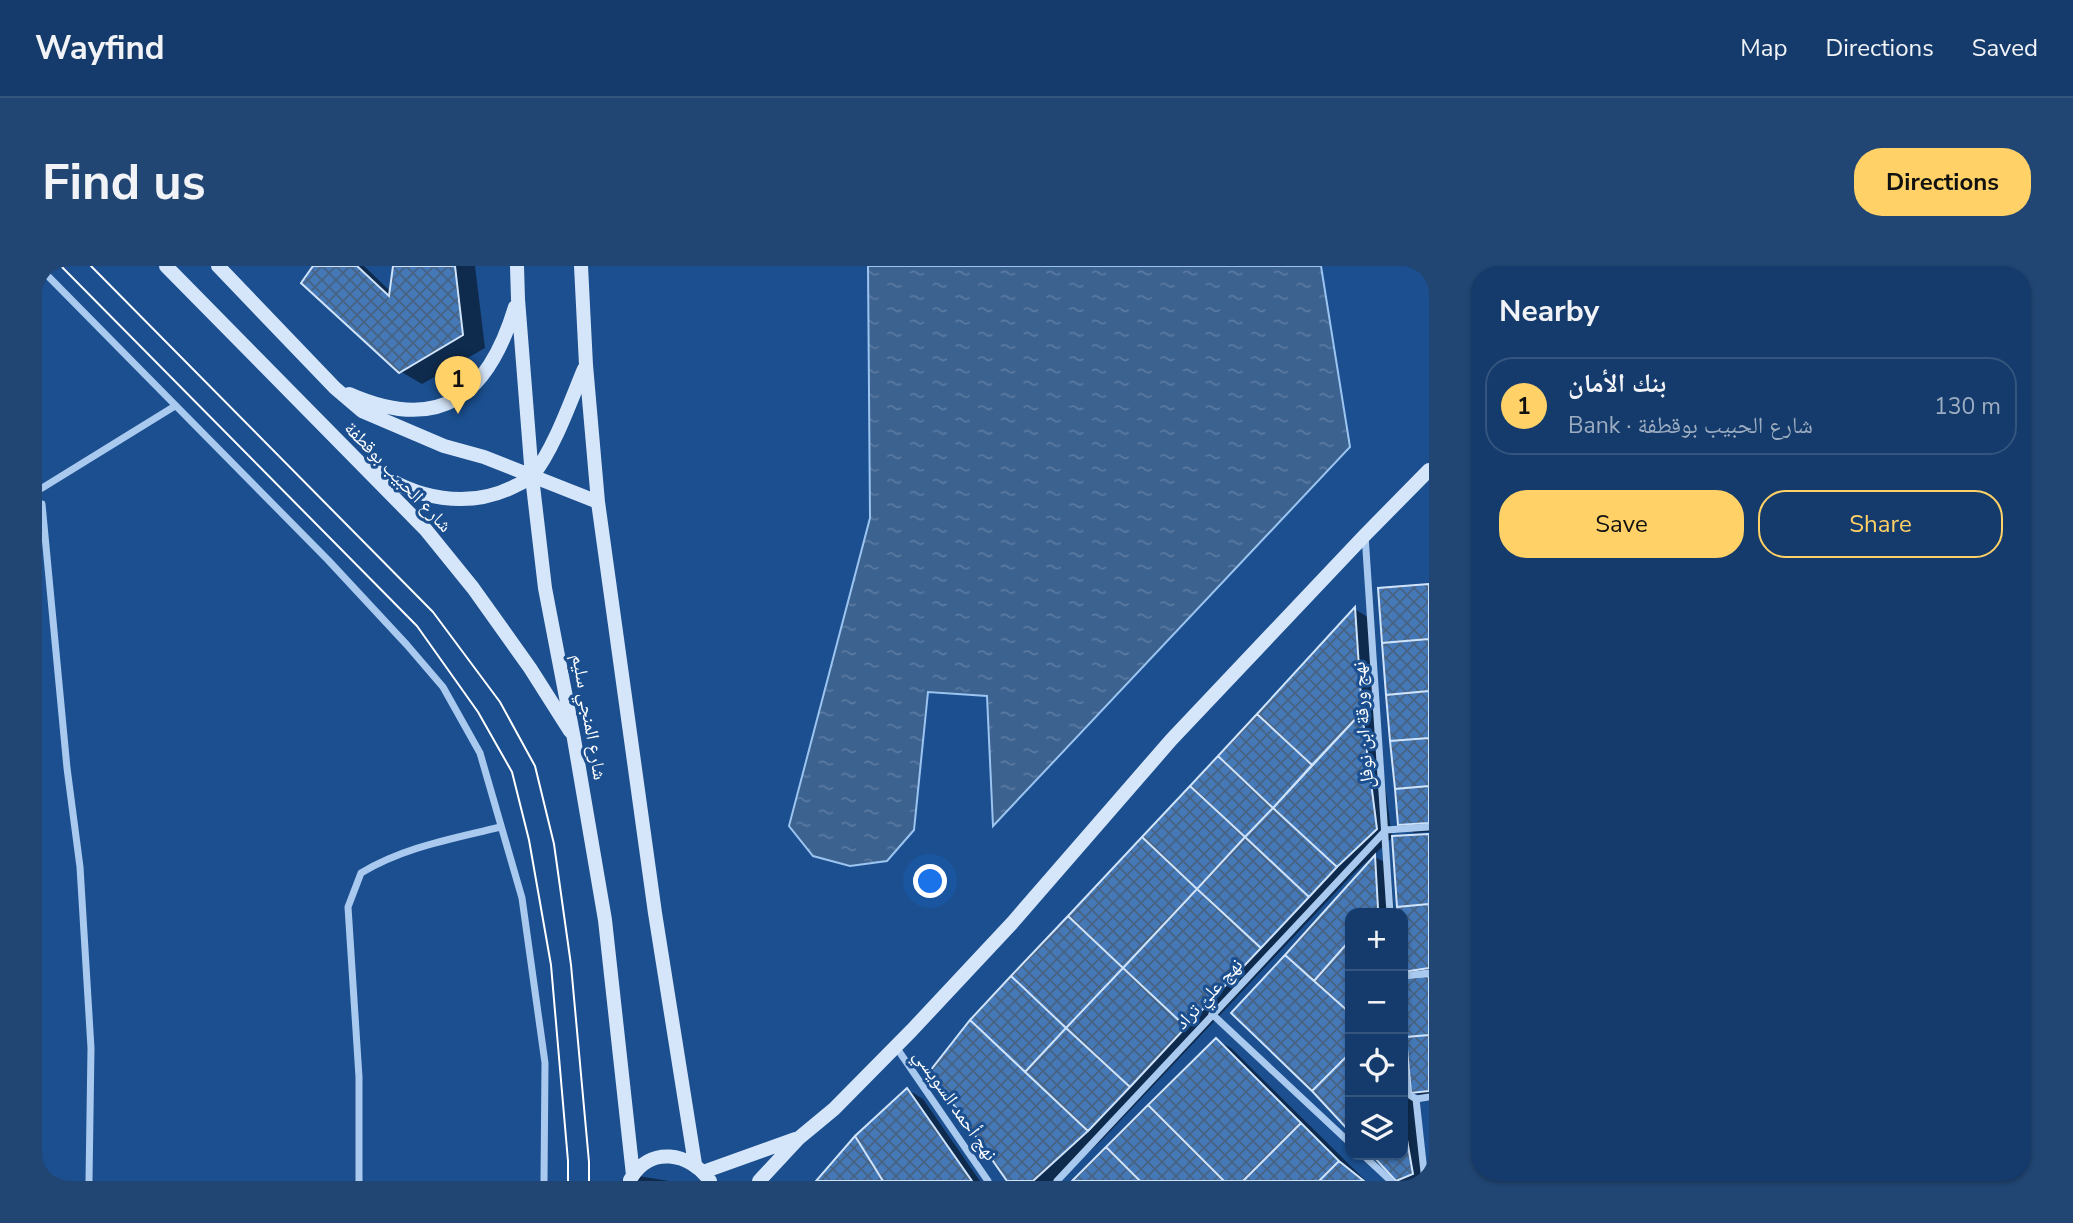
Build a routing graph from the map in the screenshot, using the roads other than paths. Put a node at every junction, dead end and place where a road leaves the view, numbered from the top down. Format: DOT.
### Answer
graph roads {
  1 [pos="166,266"];
  2 [pos="218,266"];
  3 [pos="517,266"];
  4 [pos="581,266"];
  5 [pos="42,270"];
  6 [pos="518,299"];
  7 [pos="586,365"];
  8 [pos="335,388"];
  9 [pos="175,406"];
  10 [pos="341,446"];
  11 [pos="1429,470"];
  12 [pos="532,477"];
  13 [pos="42,488"];
  14 [pos="598,502"];
  15 [pos="42,504"];
  16 [pos="1365,534"];
  17 [pos="574,739"];
  18 [pos="500,827"];
  19 [pos="1429,827"];
  20 [pos="1386,830"];
  21 [pos="1390,908"];
  22 [pos="1429,973"];
  23 [pos="1408,975"];
  24 [pos="1212,1014"];
  25 [pos="895,1047"];
  26 [pos="1408,1094"];
  27 [pos="1429,1097"];
  28 [pos="1416,1098"];
  29 [pos="799,1138"];
  30 [pos="1345,1138"];
  31 [pos="1368,1160"];
  32 [pos="703,1172"];
  33 [pos="631,1178"];
  34 [pos="89,1181"];
  35 [pos="359,1181"];
  36 [pos="544,1181"];
  37 [pos="759,1181"];
  38 [pos="988,1181"];
  39 [pos="1057,1181"];
  40 [pos="1391,1181"];
  41 [pos="1425,1181"];
  1 -- 10 [label="main road, شارع الحبيب بوقطفة"];
  2 -- 8 [label="main road, شارع الحبيب بوقطفة"];
  3 -- 6 [label="main road, شارع المنجي سليم"];
  4 -- 7 [label="main road, شارع المنجي سليم"];
  5 -- 9 [label="street"];
  6 -- 8 [label="main road"];
  6 -- 12 [label="main road, شارع المنجي سليم"];
  7 -- 12 [label="main road"];
  7 -- 14 [label="main road, شارع المنجي سليم"];
  8 -- 12 [label="main road, شارع الحبيب بوقطفة"];
  9 -- 13 [label="street"];
  9 -- 18 [label="street"];
  10 -- 12 [label="main road"];
  10 -- 17 [label="main road, شارع الحبيب بوقطفة"];
  11 -- 16 [label="main road"];
  12 -- 14 [label="main road, شارع الحبيب بوقطفة"];
  12 -- 17 [label="main road, شارع المنجي سليم"];
  14 -- 32 [label="main road, شارع المنجي سليم"];
  15 -- 34 [label="street"];
  16 -- 20 [label="street, نهج ورقة ابن نوفل"];
  16 -- 25 [label="main road"];
  17 -- 33 [label="main road, شارع المنجي سليم"];
  18 -- 35 [label="street"];
  18 -- 36 [label="street"];
  19 -- 20 [label="street"];
  20 -- 21 [label="street, نهج ورقة ابن نوفل"];
  20 -- 24 [label="street, نهج عليّ تراد"];
  22 -- 23 [label="street"];
  24 -- 30 [label="street"];
  24 -- 39 [label="street, نهج عليّ تراد"];
  25 -- 29 [label="main road"];
  25 -- 38 [label="street, نهج أحمد السويسي"];
  26 -- 28 [label="street"];
  27 -- 28 [label="street"];
  28 -- 41 [label="street"];
  29 -- 32 [label="main road"];
  29 -- 37 [label="main road"];
  31 -- 40 [label="street"];
  32 -- 33 [label="main road"];
}
